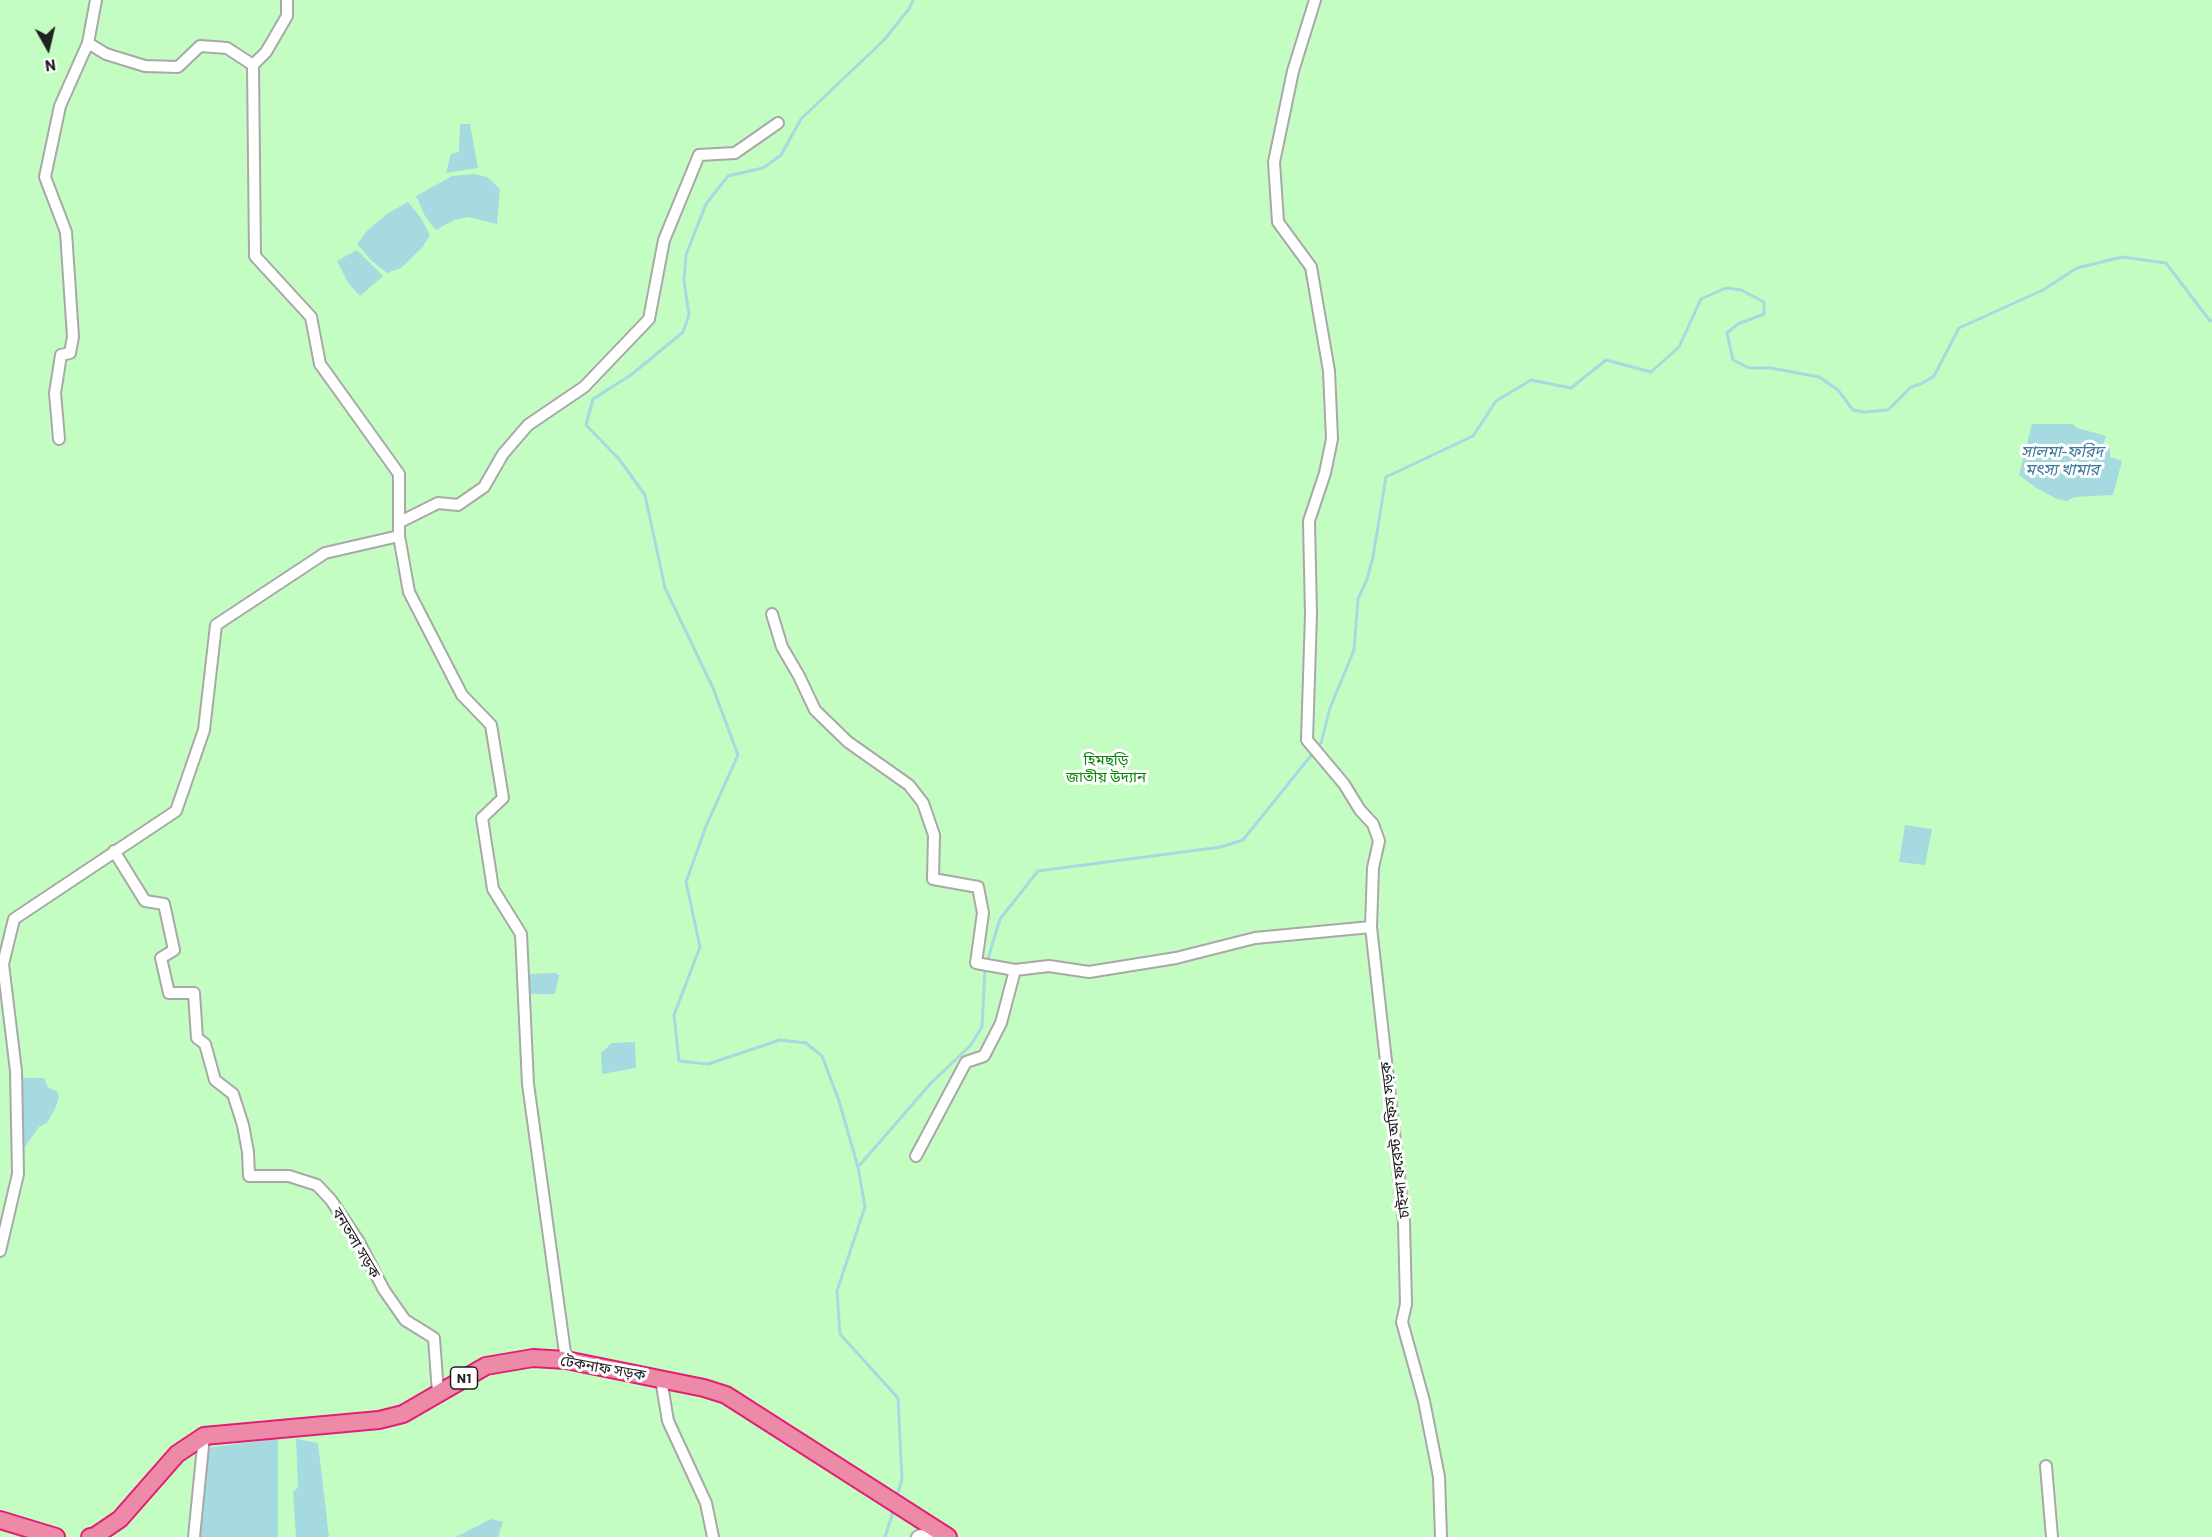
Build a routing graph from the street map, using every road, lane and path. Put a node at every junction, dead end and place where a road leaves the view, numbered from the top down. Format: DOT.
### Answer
graph roads {
  1 [pos="96,0"];
  2 [pos="287,0"];
  3 [pos="1316,0"];
  4 [pos="88,43"];
  5 [pos="253,65"];
  6 [pos="778,123"];
  7 [pos="59,439"];
  8 [pos="400,522"];
  9 [pos="399,536"];
  10 [pos="772,614"];
  11 [pos="114,851"];
  12 [pos="1371,927"];
  13 [pos="1015,970"];
  14 [pos="916,1156"];
  15 [pos="0,1251"];
  16 [pos="566,1360"];
  17 [pos="661,1379"];
  18 [pos="438,1393"];
  19 [pos="204,1436"];
  20 [pos="2046,1466"];
  21 [pos="0,1520"];
  22 [pos="939,1535"];
  23 [pos="56,1537"];
  24 [pos="90,1537"];
  25 [pos="194,1537"];
  26 [pos="713,1537"];
  27 [pos="917,1537"];
  28 [pos="1441,1537"];
  29 [pos="2052,1537"];
  1 -- 4 [label="street"];
  2 -- 5 [label="street"];
  3 -- 12 [label="street, চাইন্দা ফরেস্ট অফিস সড়ক"];
  4 -- 5 [label="street"];
  4 -- 7 [label="street"];
  5 -- 8 [label="street"];
  6 -- 8 [label="street"];
  8 -- 9 [label="street"];
  9 -- 11 [label="street"];
  9 -- 16 [label="street"];
  10 -- 13 [label="street"];
  11 -- 15 [label="street"];
  11 -- 18 [label="street, বনতলা সড়ক"];
  12 -- 13 [label="street"];
  12 -- 28 [label="street, চাইন্দা ফরেস্ট অফিস সড়ক"];
  13 -- 14 [label="street"];
  16 -- 17 [label="highway, টেকনাফ সড়ক / N1"];
  16 -- 18 [label="highway, টেকনাফ সড়ক / N1"];
  17 -- 22 [label="highway, টেকনাফ সড়ক / N1"];
  17 -- 26 [label="street"];
  18 -- 19 [label="highway, টেকনাফ সড়ক / N1"];
  19 -- 24 [label="highway, টেকনাফ সড়ক / N1"];
  19 -- 25 [label="street"];
  20 -- 29 [label="street"];
  21 -- 23 [label="highway"];
  22 -- 27 [label="street"];
}
